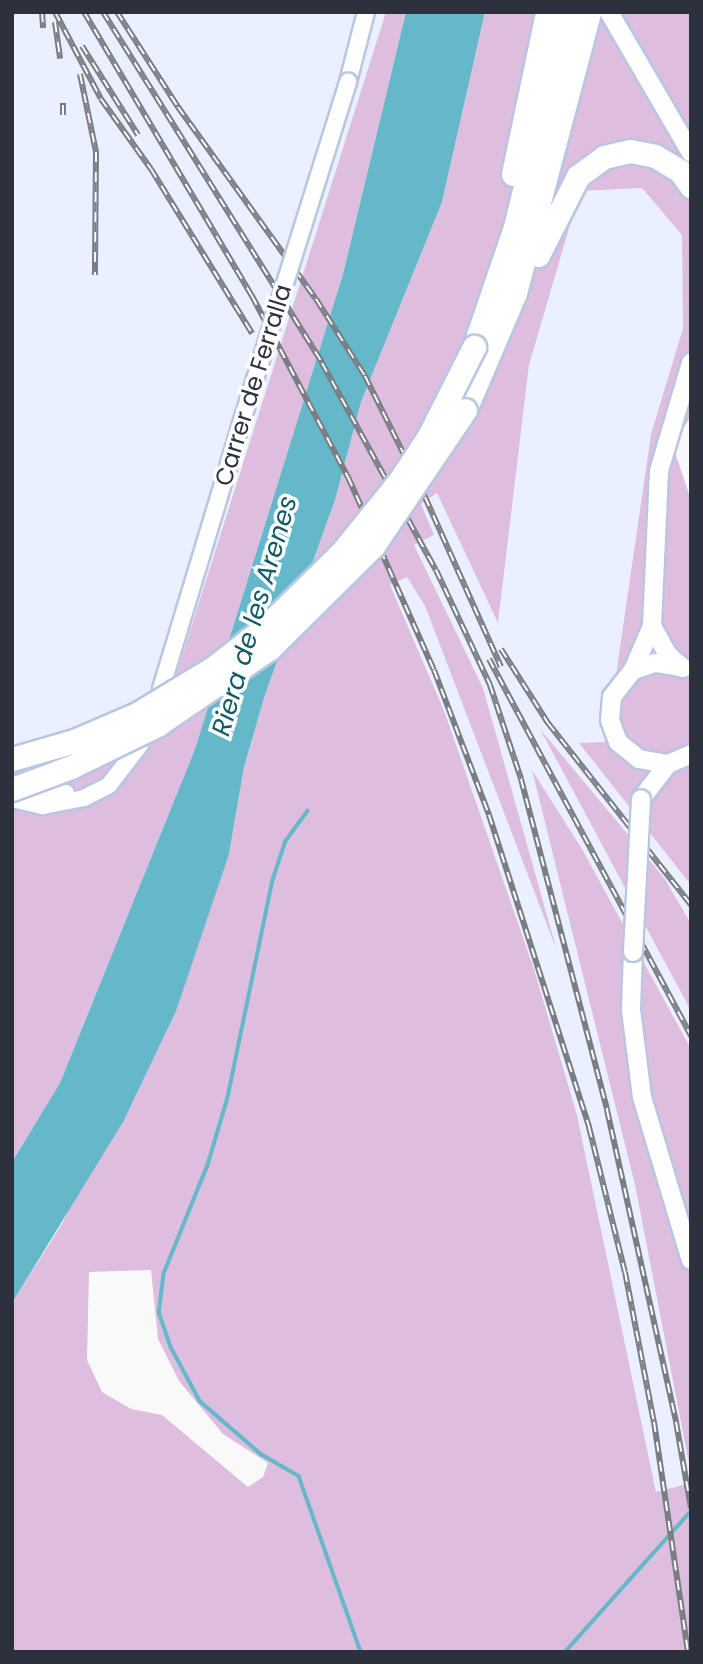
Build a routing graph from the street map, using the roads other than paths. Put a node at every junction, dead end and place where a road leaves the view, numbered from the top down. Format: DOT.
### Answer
graph roads {
  1 [pos="366,12"];
  2 [pos="547,12"];
  3 [pos="568,12"];
  4 [pos="589,12"];
  5 [pos="609,12"];
  6 [pos="691,153"];
  7 [pos="691,186"];
  8 [pos="500,303"];
  9 [pos="691,363"];
  10 [pos="653,626"];
  11 [pos="634,670"];
  12 [pos="686,670"];
  13 [pos="161,689"];
  14 [pos="140,745"];
  15 [pos="633,756"];
  16 [pos="12,759"];
  17 [pos="130,760"];
  18 [pos="682,761"];
  19 [pos="22,791"];
  20 [pos="12,799"];
  21 [pos="641,799"];
  22 [pos="691,1260"];
  1 -- 13 [label="street, Carrer de Ferralla, bridge"];
  2 -- 8 [label="highway"];
  3 -- 8 [label="highway"];
  4 -- 8 [label="highway"];
  5 -- 6 [label="main road"];
  7 -- 8 [label="highway"];
  8 -- 16 [label="highway, bridge"];
  8 -- 19 [label="highway, bridge"];
  9 -- 10 [label="main road"];
  10 -- 11 [label="main road"];
  10 -- 12 [label="main road"];
  11 -- 12 [label="main road"];
  11 -- 15 [label="main road"];
  14 -- 17 [label="street"];
  15 -- 18 [label="main road"];
  15 -- 21 [label="main road"];
  17 -- 19 [label="street"];
  17 -- 20 [label="street"];
  18 -- 21 [label="main road"];
  21 -- 22 [label="main road, bridge"];
}
